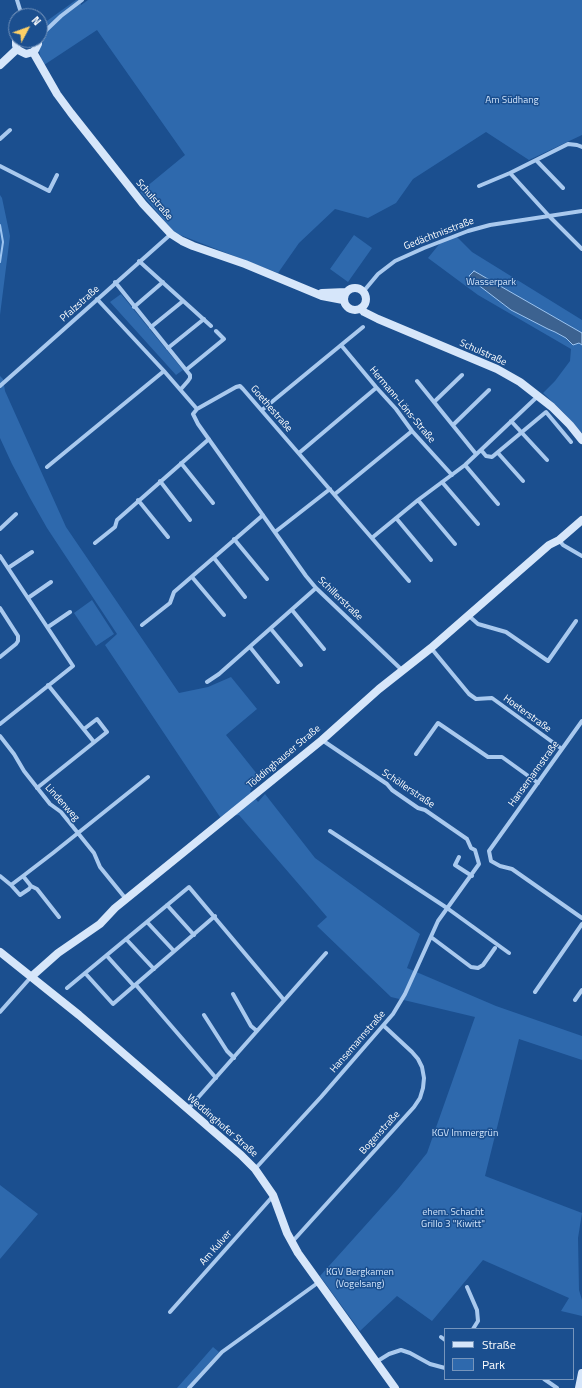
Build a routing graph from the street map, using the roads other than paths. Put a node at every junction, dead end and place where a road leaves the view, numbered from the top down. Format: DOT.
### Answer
graph roads {
  1 [pos="82,0"];
  2 [pos="48,30"];
  3 [pos="18,48"];
  4 [pos="37,48"];
  5 [pos="33,52"];
  6 [pos="0,65"];
  7 [pos="10,130"];
  8 [pos="0,139"];
  9 [pos="582,147"];
  10 [pos="536,160"];
  11 [pos="0,166"];
  12 [pos="510,173"];
  13 [pos="57,175"];
  14 [pos="479,186"];
  15 [pos="562,188"];
  16 [pos="582,212"];
  17 [pos="549,216"];
  18 [pos="171,234"];
  19 [pos="582,250"];
  20 [pos="139,261"];
  21 [pos="115,282"];
  22 [pos="163,282"];
  23 [pos="363,292"];
  24 [pos="345,296"];
  25 [pos="97,299"];
  26 [pos="183,300"];
  27 [pos="134,307"];
  28 [pos="361,308"];
  29 [pos="204,319"];
  30 [pos="211,326"];
  31 [pos="150,327"];
  32 [pos="363,327"];
  33 [pos="216,331"];
  34 [pos="341,345"];
  35 [pos="168,348"];
  36 [pos="186,370"];
  37 [pos="164,371"];
  38 [pos="462,375"];
  39 [pos="417,381"];
  40 [pos="0,386"];
  41 [pos="181,388"];
  42 [pos="376,388"];
  43 [pos="489,390"];
  44 [pos="538,395"];
  45 [pos="434,402"];
  46 [pos="197,409"];
  47 [pos="262,410"];
  48 [pos="512,421"];
  49 [pos="453,425"];
  50 [pos="412,431"];
  51 [pos="522,432"];
  52 [pos="209,439"];
  53 [pos="582,440"];
  54 [pos="571,442"];
  55 [pos="480,450"];
  56 [pos="299,453"];
  57 [pos="498,453"];
  58 [pos="476,454"];
  59 [pos="547,460"];
  60 [pos="181,463"];
  61 [pos="465,465"];
  62 [pos="47,467"];
  63 [pos="452,475"];
  64 [pos="160,481"];
  65 [pos="523,481"];
  66 [pos="442,482"];
  67 [pos="330,489"];
  68 [pos="335,494"];
  69 [pos="138,500"];
  70 [pos="418,500"];
  71 [pos="213,503"];
  72 [pos="498,504"];
  73 [pos="16,514"];
  74 [pos="263,515"];
  75 [pos="396,518"];
  76 [pos="190,520"];
  77 [pos="582,520"];
  78 [pos="478,524"];
  79 [pos="0,529"];
  80 [pos="275,532"];
  81 [pos="168,537"];
  82 [pos="373,537"];
  83 [pos="234,539"];
  84 [pos="559,540"];
  85 [pos="95,544"];
  86 [pos="455,544"];
  87 [pos="32,552"];
  88 [pos="0,556"];
  89 [pos="582,556"];
  90 [pos="214,558"];
  91 [pos="431,560"];
  92 [pos="8,568"];
  93 [pos="192,577"];
  94 [pos="266,579"];
  95 [pos="409,581"];
  96 [pos="51,582"];
  97 [pos="316,588"];
  98 [pos="245,597"];
  99 [pos="28,598"];
  100 [pos="0,608"];
  101 [pos="292,610"];
  102 [pos="70,612"];
  103 [pos="224,614"];
  104 [pos="469,616"];
  105 [pos="576,622"];
  106 [pos="142,625"];
  107 [pos="48,627"];
  108 [pos="271,629"];
  109 [pos="250,647"];
  110 [pos="431,648"];
  111 [pos="324,649"];
  112 [pos="0,657"];
  113 [pos="300,665"];
  114 [pos="403,671"];
  115 [pos="207,682"];
  116 [pos="278,682"];
  117 [pos="48,685"];
  118 [pos="582,721"];
  119 [pos="0,724"];
  120 [pos="84,729"];
  121 [pos="0,736"];
  122 [pos="322,740"];
  123 [pos="94,742"];
  124 [pos="562,749"];
  125 [pos="416,754"];
  126 [pos="148,777"];
  127 [pos="538,783"];
  128 [pos="37,788"];
  129 [pos="330,831"];
  130 [pos="78,833"];
  131 [pos="459,857"];
  132 [pos="478,858"];
  133 [pos="0,876"];
  134 [pos="23,876"];
  135 [pos="472,876"];
  136 [pos="11,885"];
  137 [pos="31,886"];
  138 [pos="126,900"];
  139 [pos="167,905"];
  140 [pos="447,908"];
  141 [pos="214,916"];
  142 [pos="59,917"];
  143 [pos="582,918"];
  144 [pos="147,922"];
  145 [pos="582,924"];
  146 [pos="194,935"];
  147 [pos="431,937"];
  148 [pos="126,939"];
  149 [pos="495,948"];
  150 [pos="174,951"];
  151 [pos="0,952"];
  152 [pos="509,952"];
  153 [pos="326,953"];
  154 [pos="107,956"];
  155 [pos="154,969"];
  156 [pos="85,973"];
  157 [pos="31,977"];
  158 [pos="135,986"];
  159 [pos="67,988"];
  160 [pos="582,990"];
  161 [pos="535,992"];
  162 [pos="233,994"];
  163 [pos="284,1000"];
  164 [pos="575,1000"];
  165 [pos="0,1012"];
  166 [pos="204,1015"];
  167 [pos="384,1026"];
  168 [pos="257,1031"];
  169 [pos="234,1058"];
  170 [pos="216,1078"];
  171 [pos="188,1110"];
  172 [pos="255,1169"];
  173 [pos="273,1195"];
  174 [pos="292,1243"];
  175 [pos="319,1282"];
  176 [pos="468,1287"];
  177 [pos="170,1312"];
  178 [pos="474,1328"];
  179 [pos="440,1337"];
  180 [pos="444,1339"];
  181 [pos="376,1363"];
  182 [pos="444,1368"];
  183 [pos="582,1373"];
  184 [pos="545,1380"];
  185 [pos="189,1388"];
  186 [pos="394,1388"];
  187 [pos="557,1388"];
  188 [pos="579,1388"];
  1 -- 2 [label="street"];
  3 -- 5 [label="street"];
  3 -- 6 [label="street"];
  4 -- 5 [label="street"];
  5 -- 18 [label="street, Schulstraße"];
  7 -- 8 [label="street"];
  9 -- 10 [label="street"];
  10 -- 12 [label="street"];
  10 -- 15 [label="street"];
  11 -- 13 [label="street"];
  12 -- 14 [label="street"];
  12 -- 17 [label="street"];
  16 -- 17 [label="street, Gedächtnisstraße"];
  17 -- 19 [label="street"];
  17 -- 23 [label="street, Gedächtnisstraße"];
  18 -- 20 [label="street, Pfalzstraße"];
  18 -- 24 [label="street, Schulstraße"];
  20 -- 21 [label="street, Pfalzstraße"];
  20 -- 22 [label="street"];
  21 -- 25 [label="street, Pfalzstraße"];
  21 -- 27 [label="street"];
  22 -- 26 [label="street"];
  22 -- 27 [label="street"];
  23 -- 24 [label="street"];
  23 -- 28 [label="street"];
  24 -- 28 [label="street"];
  25 -- 37 [label="street"];
  25 -- 40 [label="street, Pfalzstraße"];
  26 -- 29 [label="street"];
  26 -- 31 [label="street"];
  27 -- 31 [label="street"];
  28 -- 44 [label="street, Schulstraße"];
  29 -- 30 [label="street"];
  29 -- 35 [label="street"];
  31 -- 35 [label="street"];
  32 -- 34 [label="street"];
  33 -- 36 [label="street"];
  34 -- 42 [label="street, Hermann-Löns-Straße"];
  34 -- 47 [label="street"];
  35 -- 36 [label="street"];
  36 -- 41 [label="street"];
  37 -- 41 [label="street"];
  37 -- 62 [label="street"];
  38 -- 45 [label="street"];
  39 -- 45 [label="street"];
  41 -- 46 [label="street"];
  42 -- 50 [label="street, Hermann-Löns-Straße"];
  42 -- 56 [label="street"];
  43 -- 49 [label="street"];
  44 -- 48 [label="street"];
  44 -- 53 [label="street, Schulstraße"];
  45 -- 49 [label="street"];
  46 -- 47 [label="street, Goethestraße"];
  46 -- 52 [label="street, Schillerstraße"];
  47 -- 56 [label="street, Goethestraße"];
  48 -- 51 [label="street"];
  48 -- 55 [label="street"];
  49 -- 58 [label="street"];
  50 -- 63 [label="street, Hermann-Löns-Straße"];
  50 -- 68 [label="street"];
  51 -- 54 [label="street"];
  51 -- 57 [label="street"];
  51 -- 59 [label="street"];
  52 -- 60 [label="street"];
  52 -- 74 [label="street, Schillerstraße"];
  55 -- 57 [label="street"];
  55 -- 58 [label="street"];
  56 -- 67 [label="street, Goethestraße"];
  57 -- 65 [label="street"];
  58 -- 61 [label="street"];
  60 -- 64 [label="street"];
  60 -- 71 [label="street"];
  61 -- 63 [label="street"];
  61 -- 72 [label="street"];
  63 -- 66 [label="street"];
  64 -- 69 [label="street"];
  64 -- 76 [label="street"];
  66 -- 70 [label="street"];
  66 -- 78 [label="street"];
  67 -- 68 [label="street, Goethestraße"];
  67 -- 80 [label="street"];
  68 -- 82 [label="street, Goethestraße"];
  69 -- 81 [label="street"];
  69 -- 85 [label="street"];
  70 -- 75 [label="street"];
  70 -- 86 [label="street"];
  73 -- 79 [label="street"];
  74 -- 80 [label="street, Schillerstraße"];
  74 -- 83 [label="street"];
  75 -- 82 [label="street"];
  75 -- 91 [label="street"];
  77 -- 84 [label="street, Töddinghauser Straße"];
  80 -- 97 [label="street, Schillerstraße"];
  82 -- 95 [label="street, Goethestraße"];
  83 -- 90 [label="street"];
  83 -- 94 [label="street"];
  84 -- 89 [label="street"];
  84 -- 104 [label="street, Töddinghauser Straße"];
  87 -- 92 [label="street"];
  88 -- 92 [label="street"];
  90 -- 93 [label="street"];
  90 -- 98 [label="street"];
  92 -- 99 [label="street"];
  93 -- 103 [label="street"];
  93 -- 106 [label="street"];
  96 -- 99 [label="street"];
  97 -- 101 [label="street"];
  97 -- 114 [label="street, Schillerstraße"];
  99 -- 107 [label="street"];
  100 -- 112 [label="street"];
  101 -- 108 [label="street"];
  101 -- 111 [label="street"];
  102 -- 107 [label="street"];
  104 -- 105 [label="street"];
  104 -- 110 [label="street, Töddinghauser Straße"];
  107 -- 117 [label="street"];
  108 -- 109 [label="street"];
  108 -- 113 [label="street"];
  109 -- 115 [label="street"];
  109 -- 116 [label="street"];
  110 -- 114 [label="street, Töddinghauser Straße"];
  110 -- 124 [label="street, Hoeterstraße"];
  114 -- 122 [label="street, Töddinghauser Straße"];
  117 -- 119 [label="street"];
  117 -- 120 [label="street"];
  118 -- 124 [label="street, Hansemannstraße"];
  120 -- 123 [label="street"];
  120 -- 123 [label="street"];
  121 -- 128 [label="street, Lindenweg"];
  122 -- 132 [label="street, Schöllerstraße"];
  122 -- 138 [label="street, Töddinghauser Straße"];
  123 -- 128 [label="street"];
  124 -- 127 [label="street, Hansemannstraße"];
  125 -- 127 [label="street"];
  126 -- 130 [label="street"];
  127 -- 143 [label="street, Hansemannstraße"];
  128 -- 130 [label="street, Lindenweg"];
  129 -- 140 [label="street"];
  130 -- 134 [label="street"];
  130 -- 138 [label="street, Lindenweg"];
  131 -- 135 [label="street"];
  132 -- 135 [label="street, Hansemannstraße"];
  133 -- 136 [label="street"];
  134 -- 136 [label="street"];
  134 -- 137 [label="street"];
  135 -- 140 [label="street, Hansemannstraße"];
  136 -- 137 [label="street"];
  137 -- 142 [label="street"];
  138 -- 157 [label="street, Töddinghauser Straße"];
  139 -- 141 [label="street"];
  139 -- 144 [label="street"];
  139 -- 146 [label="street"];
  140 -- 147 [label="street, Hansemannstraße"];
  140 -- 152 [label="street"];
  141 -- 146 [label="street"];
  141 -- 163 [label="street"];
  144 -- 148 [label="street"];
  144 -- 150 [label="street"];
  145 -- 161 [label="street"];
  146 -- 150 [label="street"];
  147 -- 149 [label="street"];
  147 -- 167 [label="street, Hansemannstraße"];
  148 -- 154 [label="street"];
  148 -- 155 [label="street"];
  150 -- 155 [label="street"];
  151 -- 157 [label="street, Weddinghofer Straße"];
  153 -- 163 [label="street"];
  154 -- 156 [label="street"];
  154 -- 158 [label="street"];
  155 -- 158 [label="street"];
  156 -- 158 [label="street"];
  156 -- 159 [label="street"];
  157 -- 165 [label="street, Töddinghauser Straße"];
  157 -- 171 [label="street, Weddinghofer Straße"];
  158 -- 170 [label="street"];
  160 -- 164 [label="street"];
  162 -- 168 [label="street"];
  163 -- 168 [label="street"];
  166 -- 169 [label="street"];
  167 -- 172 [label="street, Hansemannstraße"];
  167 -- 174 [label="street, Bogenstraße"];
  168 -- 169 [label="street"];
  169 -- 170 [label="street"];
  170 -- 171 [label="street"];
  171 -- 172 [label="street, Weddinghofer Straße"];
  172 -- 173 [label="street, Weddinghofer Straße"];
  173 -- 174 [label="street, Weddinghofer Straße"];
  173 -- 177 [label="street, Am Kulver"];
  174 -- 175 [label="street, Weddinghofer Straße"];
  175 -- 181 [label="street, Weddinghofer Straße"];
  175 -- 185 [label="street"];
  176 -- 178 [label="street"];
  179 -- 180 [label="street"];
  181 -- 182 [label="street"];
  181 -- 186 [label="street, Weddinghofer Straße"];
  183 -- 188 [label="street"];
  184 -- 187 [label="street"];
}
